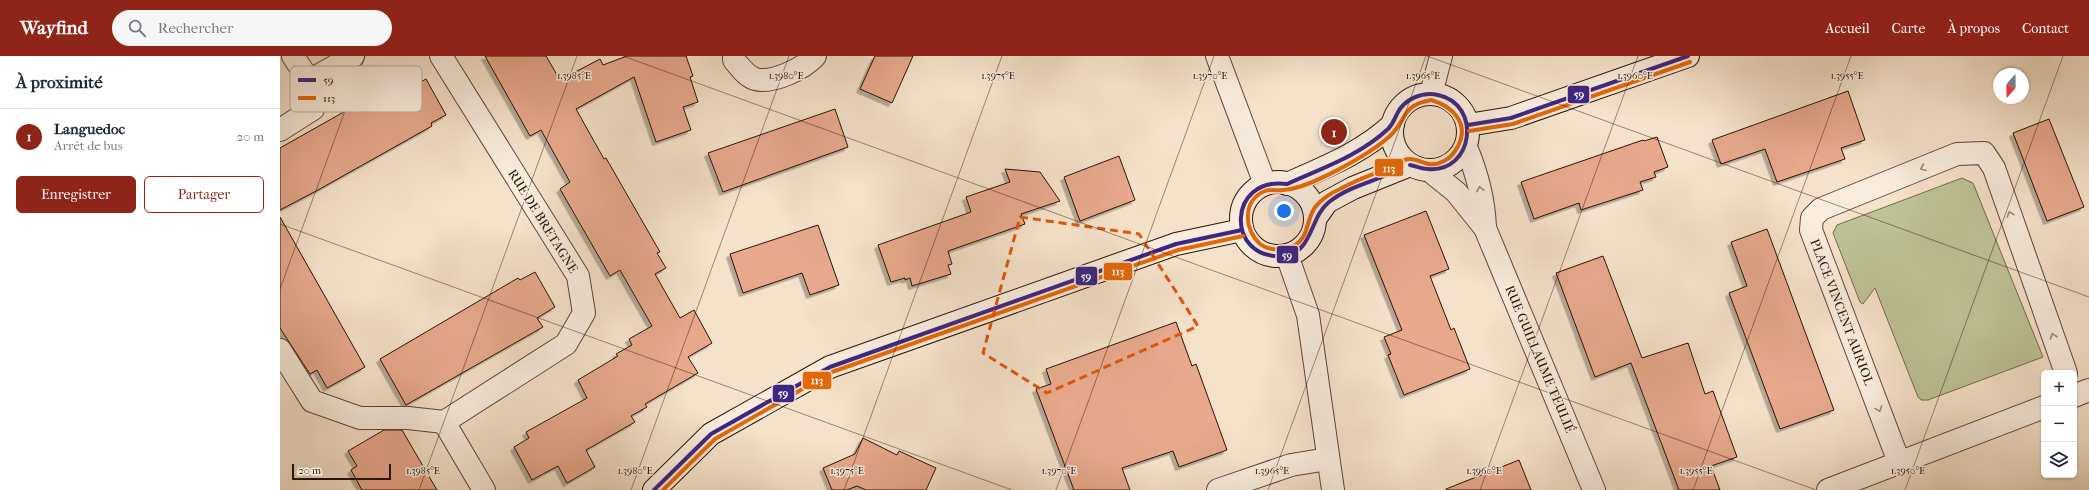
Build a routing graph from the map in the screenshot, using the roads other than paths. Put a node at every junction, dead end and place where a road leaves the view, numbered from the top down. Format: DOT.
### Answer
graph roads {
  1 [pos="293,56"];
  2 [pos="353,56"];
  3 [pos="441,56"];
  4 [pos="734,56"];
  5 [pos="815,56"];
  6 [pos="1217,56"];
  7 [pos="1441,56"];
  8 [pos="1688,56"];
  9 [pos="299,66"];
  10 [pos="335,66"];
  11 [pos="1431,94"];
  12 [pos="308,112"];
  13 [pos="1393,124"];
  14 [pos="1468,125"];
  15 [pos="280,130"];
  16 [pos="1466,147"];
  17 [pos="1420,168"];
  18 [pos="1265,184"];
  19 [pos="1288,184"];
  20 [pos="1315,219"];
  21 [pos="1485,228"];
  22 [pos="1242,230"];
  23 [pos="1287,255"];
  24 [pos="280,350"];
  25 [pos="2065,370"];
  26 [pos="2089,390"];
  27 [pos="2077,395"];
  28 [pos="2041,408"];
  29 [pos="444,422"];
  30 [pos="1328,459"];
  31 [pos="1899,462"];
  32 [pos="484,490"];
  33 [pos="654,490"];
  34 [pos="1218,490"];
  35 [pos="1333,490"];
  36 [pos="1594,490"];
  37 [pos="1828,490"];
  1 -- 9 [label="street"];
  2 -- 10 [label="street"];
  3 -- 29 [label="street, RUE DE BRETAGNE"];
  4 -- 5 [label="street"];
  6 -- 18 [label="street"];
  7 -- 11 [label="street"];
  8 -- 14 [label="street"];
  11 -- 13 [label="street"];
  11 -- 14 [label="street"];
  12 -- 15 [label="street"];
  13 -- 17 [label="street"];
  13 -- 19 [label="street"];
  14 -- 16 [label="street"];
  16 -- 17 [label="street"];
  21 -- 16 [label="street, RUE GUILLAUME TEULIÉ, one-way"];
  17 -- 20 [label="street"];
  17 -- 21 [label="street, RUE GUILLAUME TEULIÉ"];
  18 -- 19 [label="street"];
  18 -- 22 [label="street"];
  19 -- 20 [label="street"];
  20 -- 23 [label="street"];
  21 -- 36 [label="street, RUE GUILLAUME TEULIÉ"];
  22 -- 23 [label="street"];
  22 -- 33 [label="street"];
  23 -- 30 [label="street"];
  24 -- 29 [label="street"];
  25 -- 31 [label="street, PLACE VINCENT AURIOL, one-way"];
  26 -- 27 [label="street"];
  28 -- 31 [label="street"];
  29 -- 32 [label="street"];
  30 -- 34 [label="street"];
  30 -- 35 [label="street"];
  31 -- 37 [label="street"];
}
